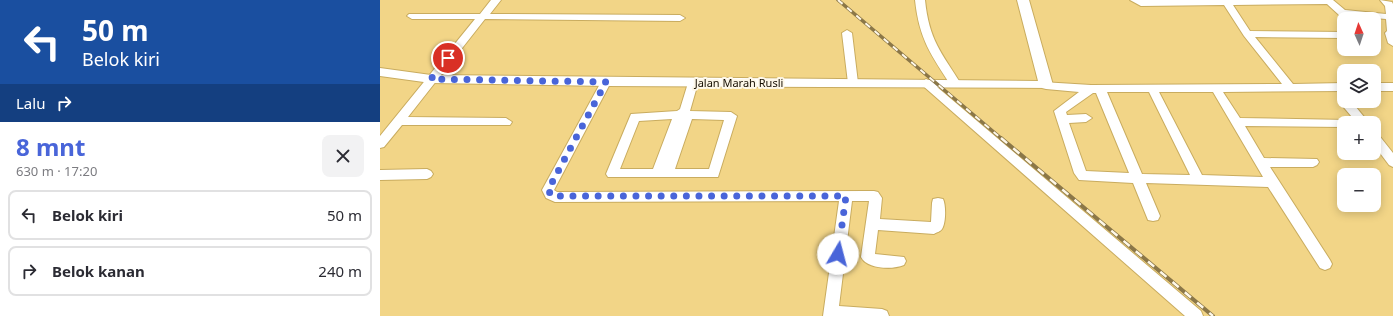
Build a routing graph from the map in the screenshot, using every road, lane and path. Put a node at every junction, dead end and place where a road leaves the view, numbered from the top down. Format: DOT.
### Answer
graph roads {
  1 [pos="496,0"];
  2 [pos="920,0"];
  3 [pos="1023,0"];
  4 [pos="1135,0"];
  5 [pos="1385,0"];
  6 [pos="1226,1"];
  7 [pos="1328,1"];
  8 [pos="412,16"];
  9 [pos="483,16"];
  10 [pos="1390,17"];
  11 [pos="680,18"];
  12 [pos="1392,32"];
  13 [pos="848,33"];
  14 [pos="1247,34"];
  15 [pos="1337,35"];
  16 [pos="1393,43"];
  17 [pos="380,72"];
  18 [pos="431,79"];
  19 [pos="606,82"];
  20 [pos="694,83"];
  21 [pos="853,83"];
  22 [pos="926,83"];
  23 [pos="956,84"];
  24 [pos="1046,85"];
  25 [pos="1332,87"];
  26 [pos="1337,87"];
  27 [pos="1381,87"];
  28 [pos="1152,88"];
  29 [pos="1216,88"];
  30 [pos="1291,88"];
  31 [pos="1393,88"];
  32 [pos="1096,89"];
  33 [pos="1337,92"];
  34 [pos="1351,108"];
  35 [pos="684,113"];
  36 [pos="1357,116"];
  37 [pos="1086,118"];
  38 [pos="1062,119"];
  39 [pos="399,121"];
  40 [pos="506,122"];
  41 [pos="1236,122"];
  42 [pos="1337,124"];
  43 [pos="385,132"];
  44 [pos="380,144"];
  45 [pos="1381,146"];
  46 [pos="1313,162"];
  47 [pos="1393,162"];
  48 [pos="1261,163"];
  49 [pos="427,174"];
  50 [pos="662,174"];
  51 [pos="380,175"];
  52 [pos="1136,179"];
  53 [pos="1198,179"];
  54 [pos="1272,182"];
  55 [pos="846,196"];
  56 [pos="938,203"];
  57 [pos="1153,216"];
  58 [pos="873,224"];
  59 [pos="899,261"];
  60 [pos="1326,264"];
  61 [pos="830,314"];
  62 [pos="882,316"];
  63 [pos="1196,316"];
  1 -- 9 [label="street"];
  2 -- 23 [label="street"];
  3 -- 24 [label="main road"];
  4 -- 6 [label="street"];
  5 -- 10 [label="street"];
  6 -- 7 [label="street"];
  6 -- 14 [label="street"];
  7 -- 10 [label="street"];
  8 -- 9 [label="street"];
  9 -- 11 [label="street"];
  9 -- 18 [label="street"];
  10 -- 12 [label="street"];
  12 -- 16 [label="street"];
  13 -- 21 [label="street"];
  14 -- 15 [label="street"];
  14 -- 30 [label="street"];
  17 -- 18 [label="main road, Jalan Marah Rusli"];
  18 -- 19 [label="main road, Jalan Marah Rusli"];
  18 -- 39 [label="street"];
  19 -- 20 [label="main road, Jalan Marah Rusli"];
  19 -- 55 [label="street"];
  20 -- 21 [label="main road, Jalan Marah Rusli"];
  20 -- 35 [label="street"];
  21 -- 22 [label="main road, Jalan Marah Rusli"];
  22 -- 23 [label="main road, Jalan Marah Rusli"];
  22 -- 63 [label="street"];
  23 -- 24 [label="main road, Jalan Marah Rusli"];
  24 -- 32 [label="street"];
  25 -- 26 [label="street"];
  25 -- 30 [label="street"];
  25 -- 33 [label="street"];
  27 -- 31 [label="street"];
  28 -- 29 [label="street"];
  28 -- 32 [label="street"];
  28 -- 53 [label="street"];
  29 -- 30 [label="street"];
  29 -- 41 [label="street"];
  32 -- 38 [label="street"];
  32 -- 52 [label="street"];
  34 -- 36 [label="street"];
  35 -- 50 [label="street"];
  35 -- 50 [label="street"];
  35 -- 50 [label="street"];
  37 -- 38 [label="street"];
  38 -- 52 [label="street"];
  39 -- 40 [label="street"];
  39 -- 43 [label="street"];
  41 -- 42 [label="street"];
  41 -- 48 [label="street"];
  43 -- 44 [label="street"];
  45 -- 47 [label="street"];
  46 -- 48 [label="street"];
  48 -- 54 [label="street"];
  49 -- 51 [label="street"];
  52 -- 53 [label="street"];
  52 -- 57 [label="street"];
  53 -- 54 [label="street"];
  54 -- 60 [label="street"];
  55 -- 58 [label="street"];
  55 -- 61 [label="street"];
  56 -- 58 [label="street"];
  58 -- 59 [label="street"];
  61 -- 62 [label="street"];
}
